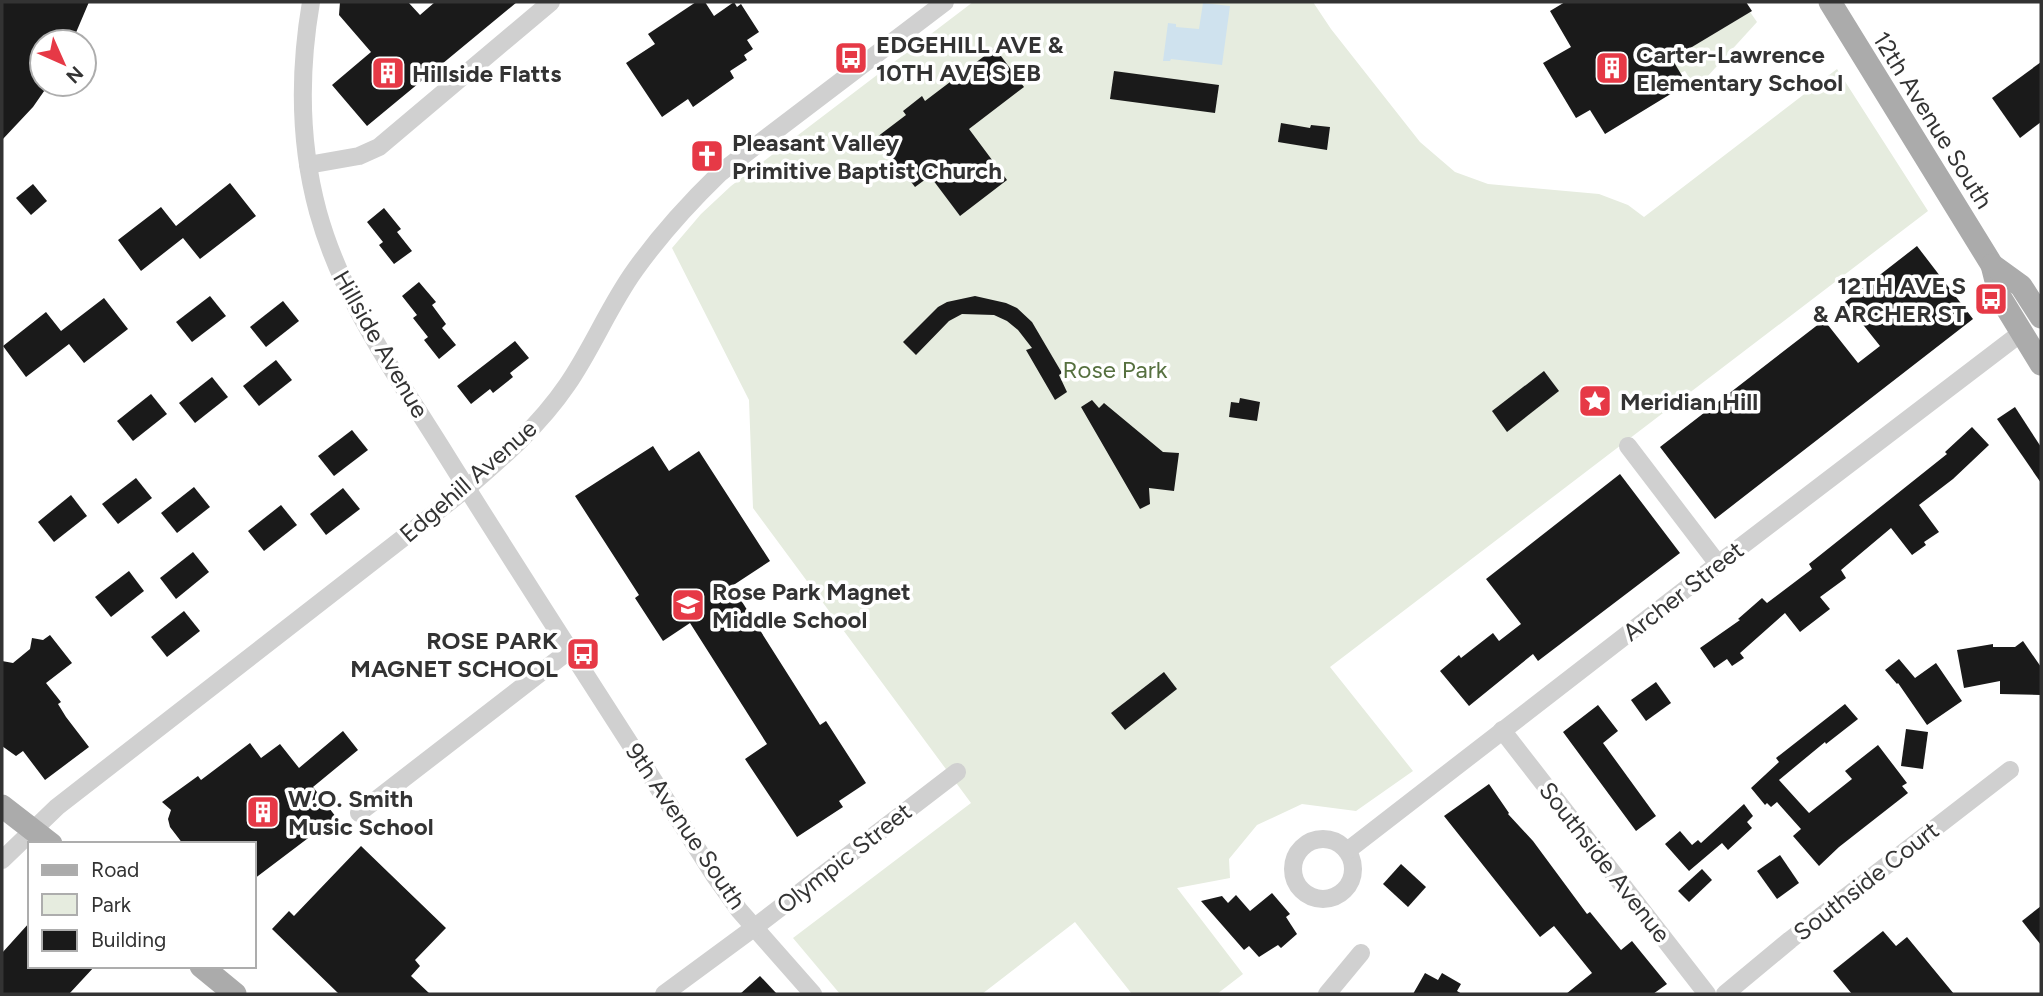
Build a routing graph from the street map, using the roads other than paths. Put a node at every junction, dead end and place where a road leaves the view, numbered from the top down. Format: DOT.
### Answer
graph roads {
  1 [pos="311,2"];
  2 [pos="551,2"];
  3 [pos="945,2"];
  4 [pos="1830,2"];
  5 [pos="308,165"];
  6 [pos="1992,265"];
  7 [pos="2041,317"];
  8 [pos="2021,333"];
  9 [pos="2041,364"];
  10 [pos="1628,446"];
  11 [pos="466,489"];
  12 [pos="1718,564"];
  13 [pos="570,650"];
  14 [pos="1502,730"];
  15 [pos="2010,770"];
  16 [pos="957,772"];
  17 [pos="2,806"];
  18 [pos="359,813"];
  19 [pos="31,829"];
  20 [pos="48,842"];
  21 [pos="1347,851"];
  22 [pos="2,860"];
  23 [pos="755,927"];
  24 [pos="1360,953"];
  25 [pos="203,968"];
  26 [pos="235,994"];
  27 [pos="664,994"];
  28 [pos="813,994"];
  29 [pos="1327,994"];
  30 [pos="1707,994"];
  31 [pos="1725,994"];
  1 -- 5 [label="street, Hillside Avenue"];
  2 -- 5 [label="street"];
  3 -- 11 [label="street, Edgehill Avenue"];
  4 -- 6 [label="main road, 12th Avenue South"];
  5 -- 11 [label="street, Hillside Avenue"];
  6 -- 7 [label="main road, 12th Avenue South"];
  6 -- 8 [label="main road, 12th Avenue South"];
  8 -- 9 [label="main road, 12th Avenue South"];
  8 -- 12 [label="street, Archer Street"];
  10 -- 12 [label="street"];
  11 -- 13 [label="street, Hillside Avenue"];
  11 -- 19 [label="street, Edgehill Avenue"];
  12 -- 14 [label="street, Archer Street"];
  13 -- 18 [label="street"];
  13 -- 23 [label="street, 9th Avenue South"];
  14 -- 21 [label="street, Archer Street"];
  14 -- 30 [label="street, Southside Avenue"];
  15 -- 31 [label="street, Southside Court"];
  16 -- 23 [label="street, Olympic Street"];
  17 -- 19 [label="main road"];
  19 -- 20 [label="main road"];
  19 -- 22 [label="street, Edgehill Avenue"];
  23 -- 27 [label="street, Olympic Street"];
  23 -- 28 [label="street, 9th Avenue South"];
  24 -- 29 [label="street"];
  25 -- 26 [label="main road"];
}
